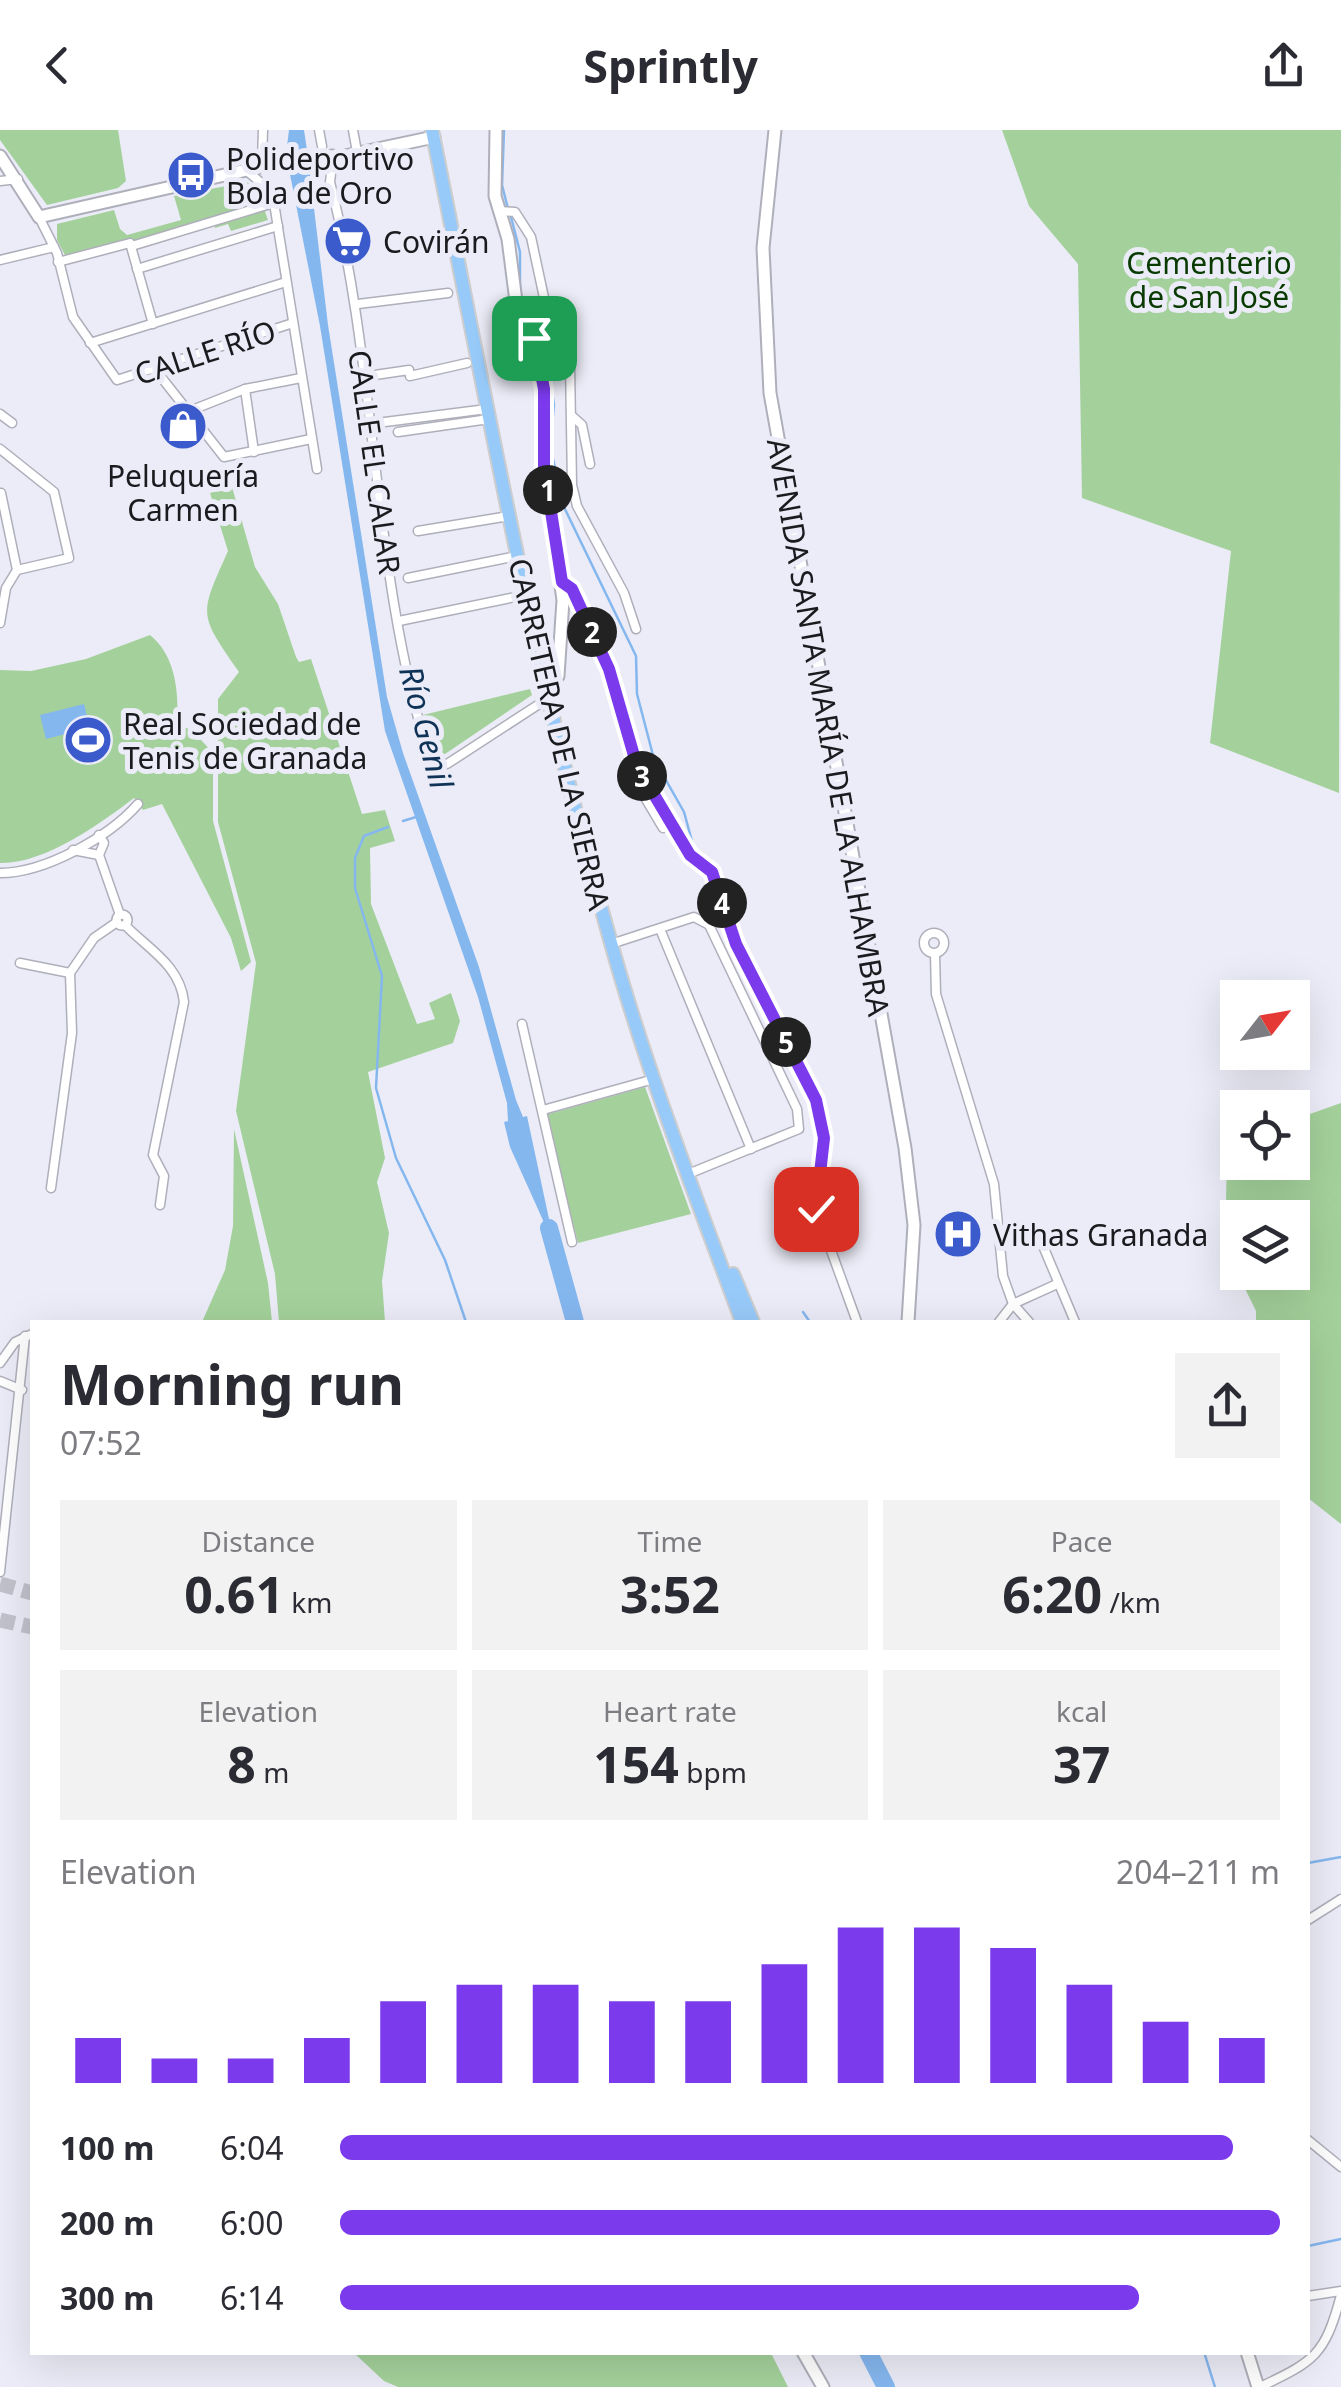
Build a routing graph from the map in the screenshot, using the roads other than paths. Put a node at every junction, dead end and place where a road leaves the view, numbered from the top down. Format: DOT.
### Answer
graph roads {
  1 [pos="263,130"];
  2 [pos="319,130"];
  3 [pos="353,130"];
  4 [pos="496,130"];
  5 [pos="774,130"];
  6 [pos="433,134"];
  7 [pos="357,152"];
  8 [pos="325,155"];
  9 [pos="0,156"];
  10 [pos="268,166"];
  11 [pos="248,172"];
  12 [pos="18,179"];
  13 [pos="0,181"];
  14 [pos="267,205"];
  15 [pos="506,210"];
  16 [pos="39,217"];
  17 [pos="278,226"];
  18 [pos="132,244"];
  19 [pos="54,247"];
  20 [pos="0,260"];
  21 [pos="58,262"];
  22 [pos="138,268"];
  23 [pos="286,282"];
  24 [pos="448,293"];
  25 [pos="358,304"];
  26 [pos="153,324"];
  27 [pos="293,324"];
  28 [pos="90,343"];
  29 [pos="466,363"];
  30 [pos="154,368"];
  31 [pos="368,376"];
  32 [pos="302,378"];
  33 [pos="246,390"];
  34 [pos="187,412"];
  35 [pos="0,414"];
  36 [pos="488,414"];
  37 [pos="572,416"];
  38 [pos="12,423"];
  39 [pos="369,424"];
  40 [pos="398,432"];
  41 [pos="311,439"];
  42 [pos="0,450"];
  43 [pos="254,452"];
  44 [pos="590,464"];
  45 [pos="317,468"];
  46 [pos="1,493"];
  47 [pos="509,516"];
  48 [pos="418,531"];
  49 [pos="517,556"];
  50 [pos="18,570"];
  51 [pos="408,578"];
  52 [pos="562,582"];
  53 [pos="525,595"];
  54 [pos="0,622"];
  55 [pos="399,622"];
  56 [pos="636,629"];
  57 [pos="544,682"];
  58 [pos="547,698"];
  59 [pos="644,781"];
  60 [pos="138,804"];
  61 [pos="663,828"];
  62 [pos="99,835"];
  63 [pos="73,850"];
  64 [pos="99,855"];
  65 [pos="0,872"];
  66 [pos="121,921"];
  67 [pos="660,929"];
  68 [pos="611,944"];
  69 [pos="935,954"];
  70 [pos="20,963"];
  71 [pos="70,973"];
  72 [pos="522,1024"];
  73 [pos="654,1079"];
  74 [pos="543,1110"];
  75 [pos="751,1149"];
  76 [pos="688,1174"];
  77 [pos="51,1188"];
  78 [pos="160,1205"];
  79 [pos="709,1232"];
  80 [pos="1038,1234"];
  81 [pos="572,1242"];
  82 [pos="1057,1284"];
  83 [pos="1013,1304"];
  84 [pos="741,1320"];
  85 [pos="751,1320"];
  86 [pos="857,1320"];
  87 [pos="908,1320"];
  88 [pos="1001,1320"];
  89 [pos="1027,1320"];
  90 [pos="1074,1320"];
  91 [pos="29,1335"];
  92 [pos="0,1363"];
  93 [pos="0,1381"];
  94 [pos="22,1390"];
  95 [pos="0,1572"];
  96 [pos="1341,1899"];
  97 [pos="1310,1919"];
  98 [pos="1310,2142"];
  99 [pos="1341,2167"];
  100 [pos="1341,2293"];
  101 [pos="1310,2296"];
  102 [pos="805,2355"];
  103 [pos="1249,2355"];
  104 [pos="822,2387"];
  105 [pos="1259,2387"];
  1 -- 10 [label="street"];
  2 -- 8 [label="street, CALLE EL CALAR"];
  3 -- 7 [label="street"];
  4 -- 15 [label="street"];
  5 -- 87 [label="street, AVENIDA SANTA MARÍA DE LA ALHAMBRA"];
  6 -- 7 [label="street"];
  6 -- 36 [label="main road, CARRETERA DE LA SIERRA"];
  7 -- 8 [label="street"];
  8 -- 10 [label="street"];
  8 -- 39 [label="street, CALLE EL CALAR"];
  9 -- 12 [label="street"];
  10 -- 11 [label="street"];
  11 -- 16 [label="street"];
  11 -- 17 [label="street"];
  12 -- 13 [label="street"];
  12 -- 16 [label="street"];
  14 -- 18 [label="street"];
  15 -- 37 [label="street"];
  15 -- 52 [label="street"];
  16 -- 19 [label="street"];
  17 -- 22 [label="street"];
  17 -- 23 [label="street"];
  18 -- 21 [label="street"];
  18 -- 22 [label="street"];
  19 -- 20 [label="street"];
  19 -- 21 [label="street"];
  21 -- 28 [label="street"];
  22 -- 26 [label="street"];
  23 -- 26 [label="street"];
  23 -- 27 [label="street"];
  24 -- 25 [label="street"];
  26 -- 28 [label="street"];
  27 -- 30 [label="street, CALLE RÍO"];
  27 -- 32 [label="street"];
  28 -- 30 [label="street, CALLE RÍO"];
  29 -- 31 [label="street"];
  30 -- 34 [label="street"];
  32 -- 33 [label="street"];
  32 -- 41 [label="street"];
  33 -- 34 [label="street"];
  33 -- 43 [label="street"];
  34 -- 43 [label="street"];
  35 -- 38 [label="street"];
  36 -- 39 [label="street"];
  36 -- 40 [label="street"];
  36 -- 47 [label="main road, CARRETERA DE LA SIERRA"];
  37 -- 44 [label="street"];
  37 -- 56 [label="street"];
  39 -- 55 [label="street, CALLE EL CALAR"];
  41 -- 43 [label="street"];
  41 -- 45 [label="street"];
  42 -- 50 [label="street"];
  46 -- 50 [label="street"];
  47 -- 48 [label="street"];
  47 -- 49 [label="main road, CARRETERA DE LA SIERRA"];
  49 -- 51 [label="street"];
  49 -- 53 [label="main road, CARRETERA DE LA SIERRA"];
  50 -- 54 [label="street"];
  52 -- 57 [label="street"];
  52 -- 59 [label="street"];
  53 -- 55 [label="street"];
  53 -- 57 [label="main road, CARRETERA DE LA SIERRA"];
  55 -- 58 [label="street, CALLE EL CALAR"];
  57 -- 58 [label="main road, CARRETERA DE LA SIERRA"];
  58 -- 68 [label="main road, CARRETERA DE LA SIERRA"];
  59 -- 61 [label="street"];
  59 -- 86 [label="street"];
  60 -- 62 [label="street"];
  62 -- 63 [label="street"];
  62 -- 64 [label="street"];
  63 -- 64 [label="street"];
  63 -- 65 [label="street"];
  64 -- 66 [label="street"];
  66 -- 71 [label="street"];
  66 -- 78 [label="street"];
  67 -- 68 [label="street"];
  67 -- 75 [label="street"];
  67 -- 75 [label="street"];
  68 -- 73 [label="main road, CARRETERA DE LA SIERRA"];
  69 -- 83 [label="street"];
  70 -- 71 [label="street"];
  71 -- 77 [label="street"];
  72 -- 74 [label="street"];
  73 -- 74 [label="street"];
  73 -- 76 [label="main road, CARRETERA DE LA SIERRA"];
  74 -- 81 [label="street"];
  75 -- 76 [label="street"];
  76 -- 79 [label="main road, CARRETERA DE LA SIERRA"];
  79 -- 84 [label="main road, CARRETERA DE LA SIERRA"];
  79 -- 85 [label="main road"];
  80 -- 82 [label="street"];
  82 -- 83 [label="street"];
  82 -- 90 [label="street"];
  83 -- 88 [label="street"];
  83 -- 89 [label="street"];
  91 -- 92 [label="street"];
  91 -- 94 [label="street"];
  93 -- 94 [label="street"];
  94 -- 95 [label="street"];
  96 -- 97 [label="street"];
  98 -- 99 [label="street"];
  100 -- 101 [label="street"];
  100 -- 105 [label="street"];
  102 -- 104 [label="street"];
  103 -- 105 [label="street"];
}
